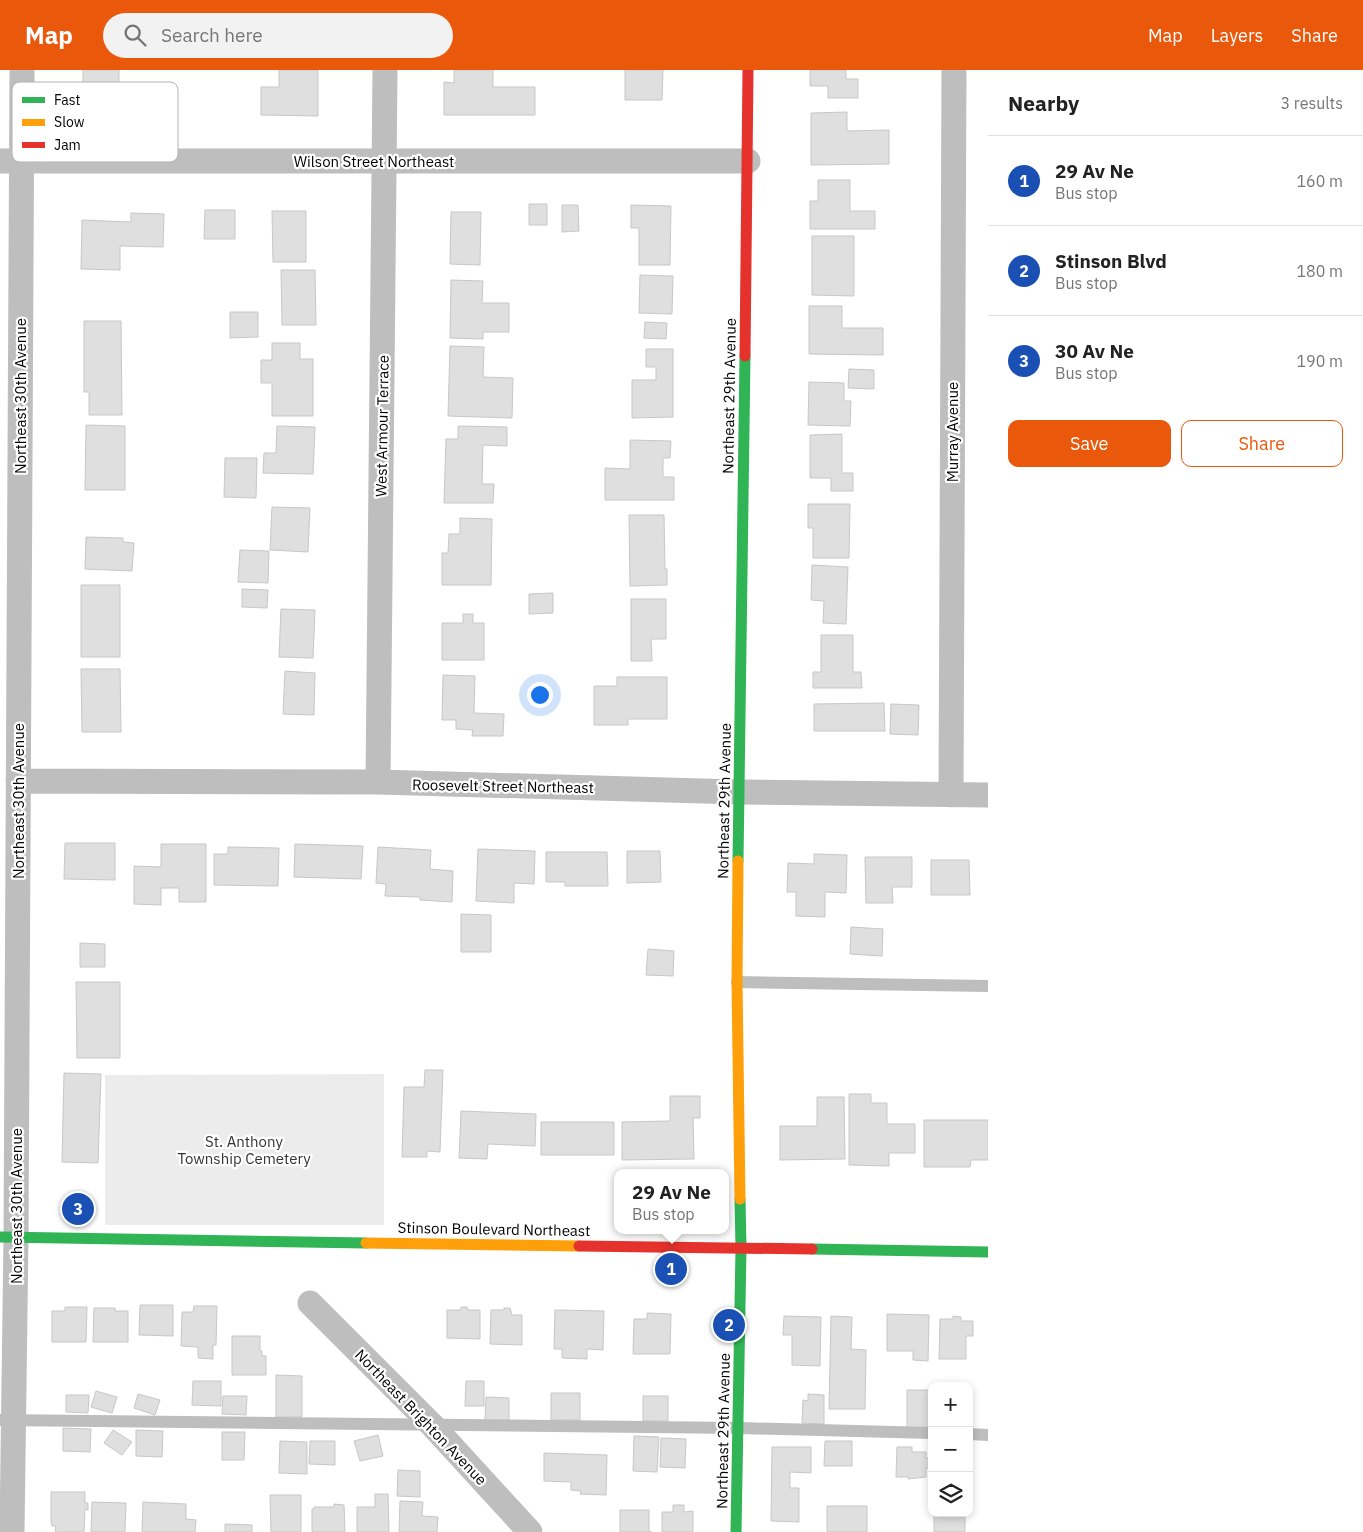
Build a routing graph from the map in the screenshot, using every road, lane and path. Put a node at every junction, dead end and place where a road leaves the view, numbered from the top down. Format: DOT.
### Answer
graph roads {
  1 [pos="385,70"];
  2 [pos="748,70"];
  3 [pos="954,70"];
  4 [pos="12,146"];
  5 [pos="10,161"];
  6 [pos="178,161"];
  7 [pos="385,161"];
  8 [pos="748,161"];
  9 [pos="18,781"];
  10 [pos="378,782"];
  11 [pos="738,792"];
  12 [pos="951,795"];
  13 [pos="988,795"];
  14 [pos="737,982"];
  15 [pos="988,986"];
  16 [pos="8,1237"];
  17 [pos="741,1248"];
  18 [pos="988,1252"];
  19 [pos="310,1303"];
  20 [pos="7,1420"];
  21 [pos="432,1425"];
  22 [pos="738,1428"];
  23 [pos="928,1433"];
  24 [pos="973,1434"];
  25 [pos="988,1435"];
  26 [pos="12,1532"];
  27 [pos="530,1532"];
  28 [pos="736,1532"];
  1 -- 7 [label="street, West Armour Terrace"];
  2 -- 8 [label="street, Northeast 29th Avenue"];
  3 -- 12 [label="street, Murray Avenue"];
  4 -- 5 [label="street, Northeast 30th Avenue"];
  5 -- 9 [label="street, Northeast 30th Avenue"];
  6 -- 7 [label="street, Wilson Street Northeast"];
  7 -- 8 [label="street, Wilson Street Northeast"];
  7 -- 10 [label="street, West Armour Terrace"];
  8 -- 11 [label="street, Northeast 29th Avenue"];
  9 -- 10 [label="street, Roosevelt Street Northeast"];
  9 -- 16 [label="street, Northeast 30th Avenue"];
  10 -- 11 [label="street, Roosevelt Street Northeast"];
  11 -- 12 [label="street, Roosevelt Street Northeast"];
  11 -- 14 [label="street, Northeast 29th Avenue"];
  12 -- 13 [label="street, Roosevelt Street Northeast"];
  14 -- 15 [label="lane"];
  14 -- 17 [label="street, Northeast 29th Avenue"];
  16 -- 17 [label="street, Stinson Boulevard Northeast"];
  16 -- 20 [label="street, Northeast 30th Avenue"];
  17 -- 18 [label="street, Stinson Boulevard Northeast"];
  17 -- 22 [label="street, Northeast 29th Avenue"];
  19 -- 21 [label="street, Northeast Brighton Avenue"];
  20 -- 21 [label="lane"];
  20 -- 26 [label="street, Northeast 30th Avenue"];
  21 -- 22 [label="lane"];
  21 -- 27 [label="street, Northeast Brighton Avenue"];
  22 -- 23 [label="lane"];
  22 -- 28 [label="street, Northeast 29th Avenue"];
  24 -- 25 [label="lane"];
}
